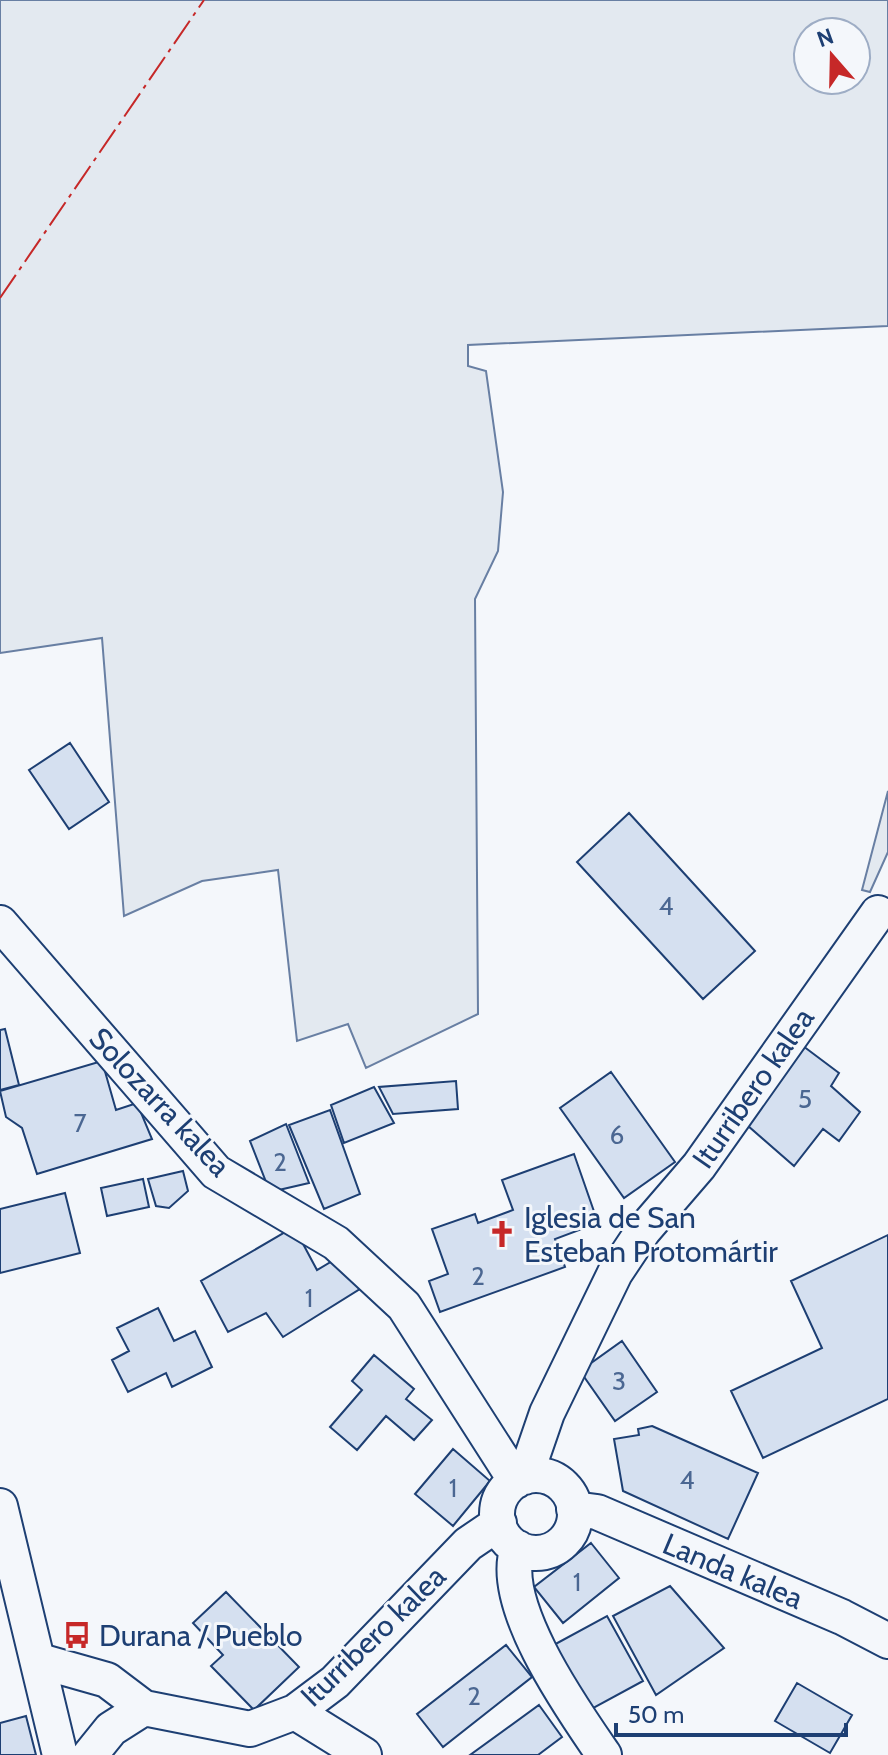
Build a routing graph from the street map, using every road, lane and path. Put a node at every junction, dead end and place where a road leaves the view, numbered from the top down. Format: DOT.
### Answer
graph roads {
  1 [pos="878,913"];
  2 [pos="0,923"];
  3 [pos="521,1479"];
  4 [pos="0,1506"];
  5 [pos="574,1509"];
  6 [pos="508,1536"];
  7 [pos="7,1557"];
  8 [pos="888,1641"];
  9 [pos="40,1661"];
  10 [pos="144,1708"];
  11 [pos="295,1712"];
  12 [pos="60,1755"];
  13 [pos="90,1755"];
  14 [pos="364,1755"];
  15 [pos="604,1755"];
  1 -- 3 [label="street, Iturribero kalea"];
  2 -- 3 [label="street, Solozarra kalea"];
  3 -- 5 [label="street"];
  3 -- 6 [label="street"];
  4 -- 7 [label="street"];
  5 -- 6 [label="street"];
  5 -- 8 [label="street, Landa kalea"];
  6 -- 11 [label="street, Iturribero kalea"];
  6 -- 15 [label="street"];
  7 -- 9 [label="street"];
  9 -- 10 [label="street, Iturribero kalea"];
  9 -- 12 [label="street"];
  10 -- 11 [label="street, Iturribero kalea"];
  10 -- 13 [label="street"];
  11 -- 14 [label="street"];
}
